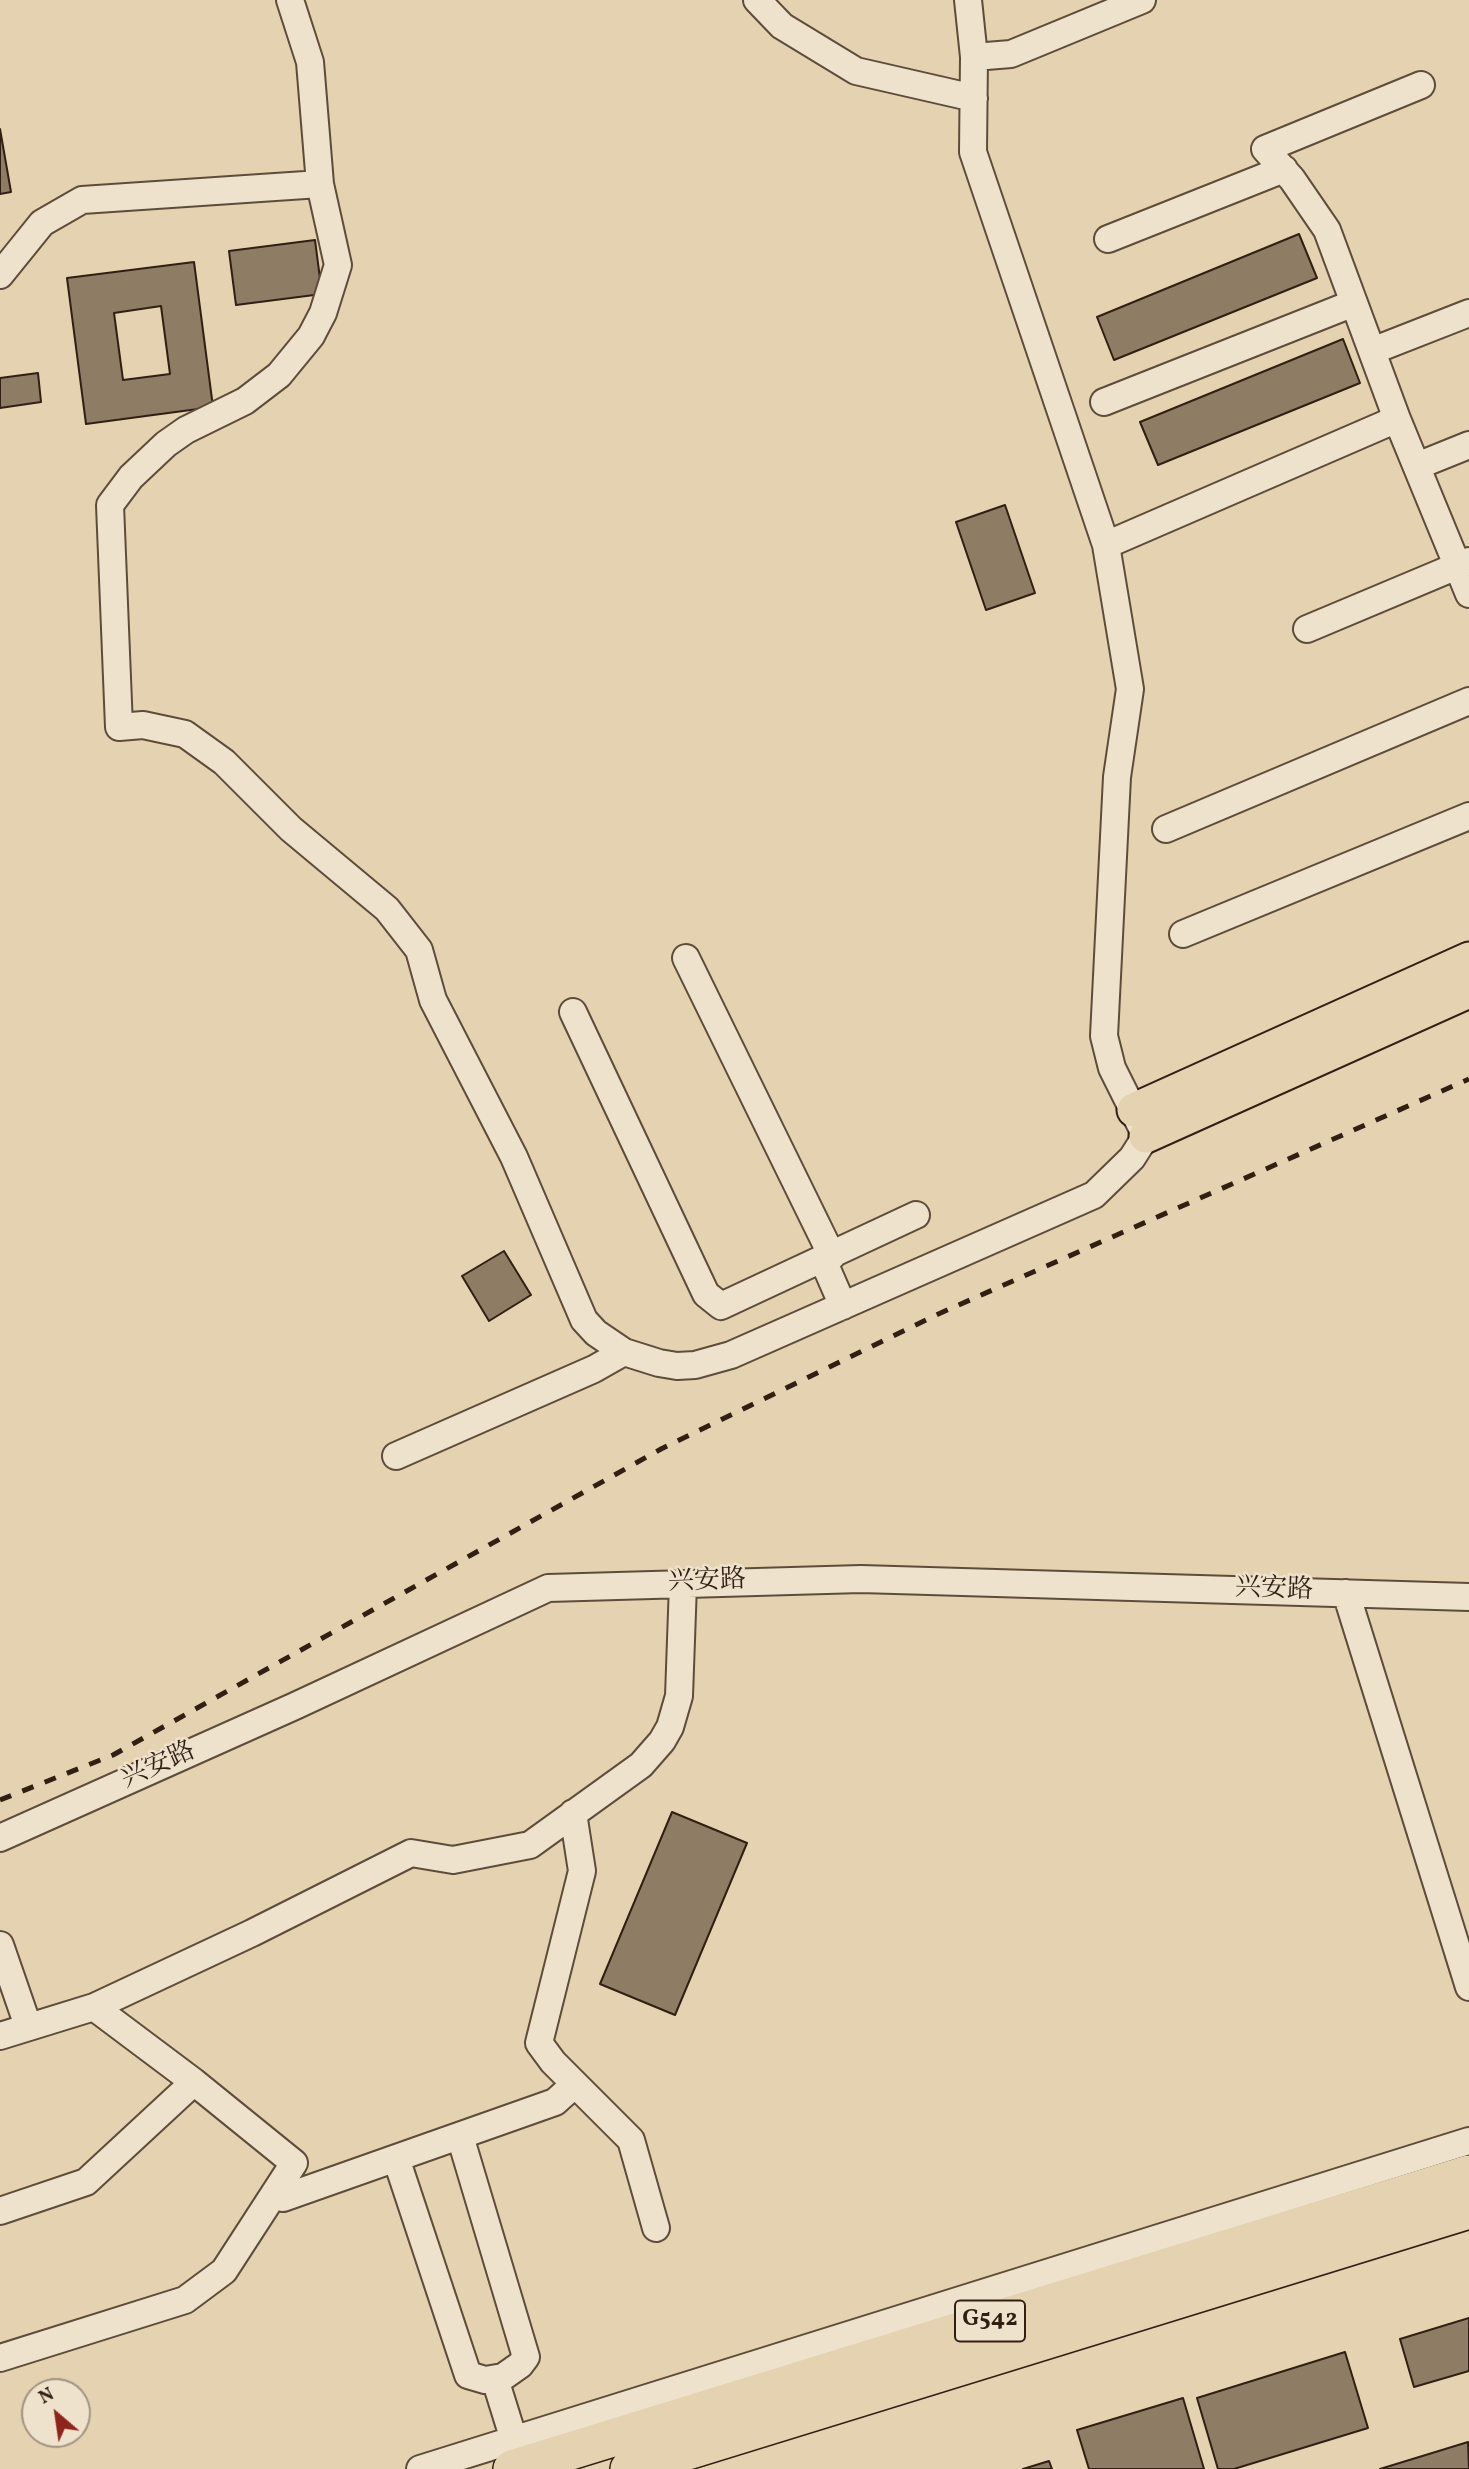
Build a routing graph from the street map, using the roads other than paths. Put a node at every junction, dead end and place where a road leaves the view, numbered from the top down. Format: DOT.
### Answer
graph roads {
  1 [pos="290,0"];
  2 [pos="757,0"];
  3 [pos="968,0"];
  4 [pos="1142,0"];
  5 [pos="974,57"];
  6 [pos="1421,85"];
  7 [pos="974,98"];
  8 [pos="1284,169"];
  9 [pos="320,184"];
  10 [pos="1108,239"];
  11 [pos="0,275"];
  12 [pos="1354,303"];
  13 [pos="1469,313"];
  14 [pos="1372,351"];
  15 [pos="1104,402"];
  16 [pos="1397,419"];
  17 [pos="1469,445"];
  18 [pos="1417,466"];
  19 [pos="1106,545"];
  20 [pos="1464,563"];
  21 [pos="1469,594"];
  22 [pos="1307,629"];
  23 [pos="1469,701"];
  24 [pos="1469,816"];
  25 [pos="1166,829"];
  26 [pos="1183,934"];
  27 [pos="686,958"];
  28 [pos="1469,959"];
  29 [pos="1469,991"];
  30 [pos="573,1012"];
  31 [pos="1140,1123"];
  32 [pos="916,1215"];
  33 [pos="827,1258"];
  34 [pos="843,1306"];
  35 [pos="624,1352"];
  36 [pos="396,1456"];
  37 [pos="683,1584"];
  38 [pos="1346,1593"];
  39 [pos="1469,1597"];
  40 [pos="573,1814"];
  41 [pos="0,1838"];
  42 [pos="0,1945"];
  43 [pos="1469,1987"];
  44 [pos="94,2007"];
  45 [pos="28,2026"];
  46 [pos="0,2036"];
  47 [pos="194,2082"];
  48 [pos="575,2084"];
  49 [pos="460,2136"];
  50 [pos="1469,2141"];
  51 [pos="396,2158"];
  52 [pos="1469,2174"];
  53 [pos="283,2198"];
  54 [pos="1469,2210"];
  55 [pos="0,2211"];
  56 [pos="656,2228"];
  57 [pos="0,2358"];
  58 [pos="495,2379"];
  59 [pos="513,2454"];
  60 [pos="420,2469"];
  61 [pos="629,2469"];
  1 -- 9 [label="street"];
  2 -- 7 [label="street"];
  3 -- 5 [label="street"];
  4 -- 5 [label="street"];
  5 -- 7 [label="street"];
  6 -- 8 [label="street"];
  7 -- 19 [label="street"];
  8 -- 10 [label="street"];
  8 -- 12 [label="street"];
  9 -- 11 [label="street"];
  9 -- 35 [label="street"];
  12 -- 14 [label="street"];
  12 -- 15 [label="street"];
  13 -- 14 [label="street"];
  14 -- 16 [label="street"];
  16 -- 18 [label="street"];
  16 -- 19 [label="street"];
  17 -- 18 [label="street"];
  18 -- 20 [label="street"];
  19 -- 31 [label="street"];
  20 -- 21 [label="street"];
  20 -- 22 [label="street"];
  23 -- 25 [label="street"];
  24 -- 26 [label="street"];
  27 -- 33 [label="street"];
  28 -- 31 [label="main road"];
  29 -- 31 [label="main road"];
  30 -- 33 [label="street"];
  31 -- 34 [label="street"];
  32 -- 33 [label="street"];
  33 -- 34 [label="street"];
  34 -- 35 [label="street"];
  35 -- 36 [label="street"];
  37 -- 38 [label="street, 兴安路"];
  37 -- 40 [label="street"];
  37 -- 41 [label="street, 兴安路"];
  38 -- 39 [label="street, 兴安路"];
  38 -- 43 [label="street"];
  40 -- 44 [label="street"];
  40 -- 48 [label="street"];
  42 -- 45 [label="street"];
  44 -- 45 [label="street"];
  44 -- 47 [label="street"];
  45 -- 46 [label="street"];
  47 -- 55 [label="street"];
  47 -- 57 [label="street"];
  48 -- 49 [label="street"];
  48 -- 56 [label="street"];
  49 -- 51 [label="street"];
  49 -- 58 [label="street"];
  50 -- 59 [label="street"];
  51 -- 53 [label="street"];
  51 -- 58 [label="street"];
  52 -- 59 [label="highway, G542"];
  54 -- 61 [label="highway, G542"];
  58 -- 59 [label="street"];
  59 -- 60 [label="street"];
}
